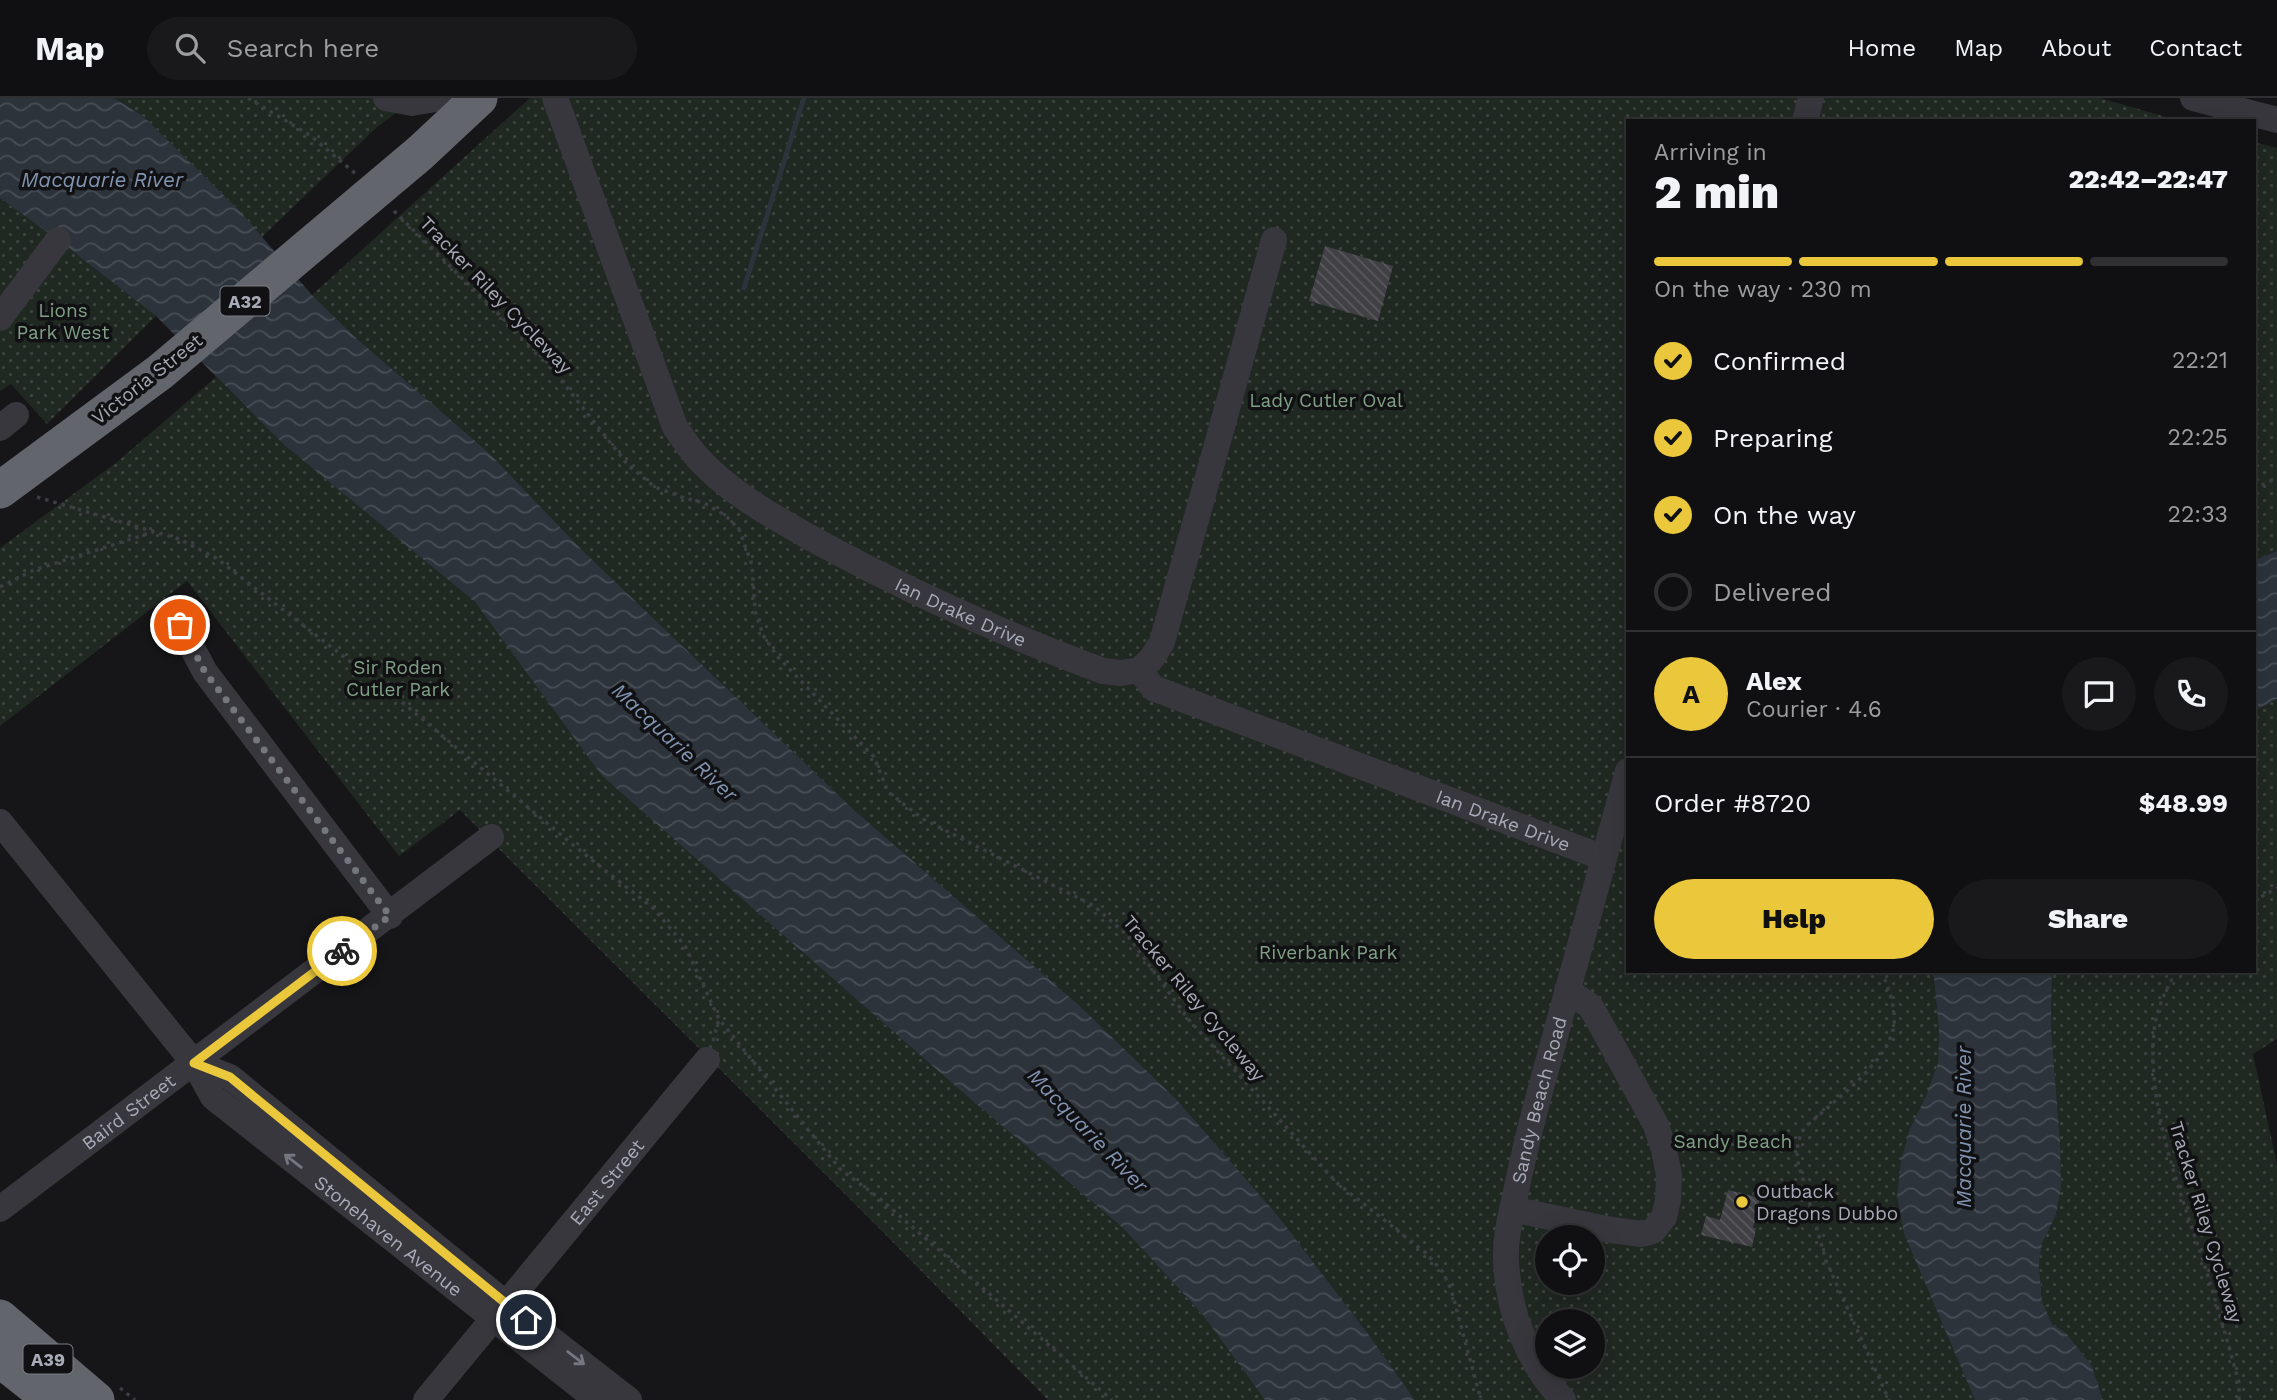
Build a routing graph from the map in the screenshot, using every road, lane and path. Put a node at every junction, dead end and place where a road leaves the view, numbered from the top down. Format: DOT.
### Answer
graph roads {
  1 [pos="248,98"];
  2 [pos="387,98"];
  3 [pos="441,98"];
  4 [pos="479,98"];
  5 [pos="555,98"];
  6 [pos="1811,98"];
  7 [pos="2195,98"];
  8 [pos="1806,119"];
  9 [pos="2277,120"];
  10 [pos="362,180"];
  11 [pos="391,208"];
  12 [pos="58,240"];
  13 [pos="1274,240"];
  14 [pos="0,318"];
  15 [pos="2277,478"];
  16 [pos="2256,488"];
  17 [pos="16,493"];
  18 [pos="155,531"];
  19 [pos="0,587"];
  20 [pos="180,625"];
  21 [pos="1140,670"];
  22 [pos="1626,778"];
  23 [pos="2,830"];
  24 [pos="491,837"];
  25 [pos="1604,858"];
  26 [pos="2277,888"];
  27 [pos="2256,900"];
  28 [pos="390,916"];
  29 [pos="1883,973"];
  30 [pos="2175,973"];
  31 [pos="1567,990"];
  32 [pos="707,1060"];
  33 [pos="194,1063"];
  34 [pos="0,1209"];
  35 [pos="1512,1209"];
  36 [pos="499,1311"];
  37 [pos="0,1318"];
  38 [pos="0,1359"];
  39 [pos="52,1400"];
  40 [pos="96,1400"];
  41 [pos="426,1400"];
  42 [pos="597,1400"];
  43 [pos="629,1400"];
  44 [pos="1112,1400"];
  45 [pos="1481,1400"];
  46 [pos="1563,1400"];
  47 [pos="1889,1400"];
  48 [pos="2239,1400"];
  1 -- 10 [label="path"];
  2 -- 3 [label="street"];
  4 -- 17 [label="highway, Victoria Street / A32, bridge"];
  5 -- 21 [label="street, Ian Drake Drive"];
  6 -- 8 [label="street"];
  7 -- 9 [label="street"];
  11 -- 45 [label="path, Tracker Riley Cycleway"];
  12 -- 14 [label="street"];
  13 -- 21 [label="street"];
  15 -- 16 [label="path"];
  17 -- 18 [label="path"];
  18 -- 19 [label="path"];
  18 -- 44 [label="path"];
  20 -- 28 [label="street"];
  21 -- 25 [label="street, Ian Drake Drive"];
  22 -- 25 [label="street, Sandy Beach Road"];
  23 -- 33 [label="street, Stonehaven Avenue"];
  24 -- 28 [label="street, Baird Street"];
  25 -- 31 [label="street, Sandy Beach Road"];
  26 -- 27 [label="path"];
  28 -- 33 [label="street, Baird Street"];
  29 -- 47 [label="path"];
  30 -- 48 [label="path, Tracker Riley Cycleway"];
  31 -- 35 [label="street, Sandy Beach Road"];
  31 -- 35 [label="street, Sandy Beach Road"];
  32 -- 36 [label="street, East Street"];
  33 -- 34 [label="street, Baird Street"];
  33 -- 36 [label="street, Stonehaven Avenue"];
  35 -- 46 [label="street, Sandy Beach Road"];
  36 -- 41 [label="street, East Street"];
  36 -- 42 [label="street, Stonehaven Avenue"];
  36 -- 43 [label="street, Stonehaven Avenue, one-way"];
  37 -- 40 [label="highway, A39"];
  38 -- 39 [label="highway, A39"];
}
